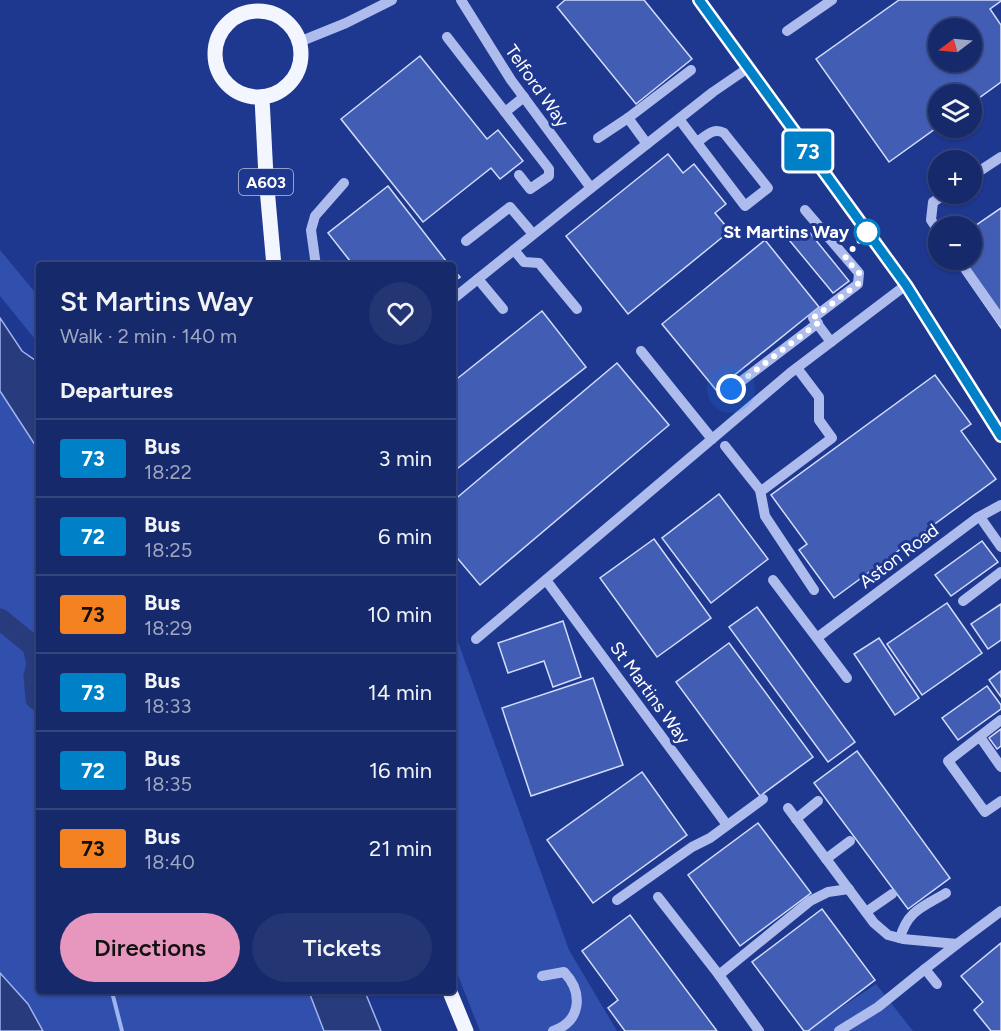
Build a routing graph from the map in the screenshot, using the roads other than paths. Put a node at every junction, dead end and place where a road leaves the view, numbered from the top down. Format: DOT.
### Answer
graph roads {
  1 [pos="392,0"];
  2 [pos="461,0"];
  3 [pos="699,0"];
  4 [pos="832,0"];
  5 [pos="250,6"];
  6 [pos="787,31"];
  7 [pos="447,37"];
  8 [pos="299,42"];
  9 [pos="748,68"];
  10 [pos="691,70"];
  11 [pos="524,97"];
  12 [pos="262,98"];
  13 [pos="505,112"];
  14 [pos="628,118"];
  15 [pos="679,119"];
  16 [pos="598,138"];
  17 [pos="697,142"];
  18 [pos="647,144"];
  19 [pos="1001,157"];
  20 [pos="982,169"];
  21 [pos="519,175"];
  22 [pos="344,183"];
  23 [pos="591,188"];
  24 [pos="805,210"];
  25 [pos="533,234"];
  26 [pos="466,241"];
  27 [pos="514,250"];
  28 [pos="273,262"];
  29 [pos="315,262"];
  30 [pos="965,270"];
  31 [pos="478,279"];
  32 [pos="906,285"];
  33 [pos="456,297"];
  34 [pos="503,309"];
  35 [pos="577,309"];
  36 [pos="1001,320"];
  37 [pos="818,323"];
  38 [pos="831,342"];
  39 [pos="642,351"];
  40 [pos="797,368"];
  41 [pos="731,389"];
  42 [pos="1001,436"];
  43 [pos="712,439"];
  44 [pos="725,446"];
  45 [pos="760,490"];
  46 [pos="1001,505"];
  47 [pos="980,517"];
  48 [pos="1001,547"];
  49 [pos="1001,572"];
  50 [pos="546,580"];
  51 [pos="773,580"];
  52 [pos="814,590"];
  53 [pos="963,601"];
  54 [pos="818,637"];
  55 [pos="476,639"];
  56 [pos="847,678"];
  57 [pos="1001,720"];
  58 [pos="980,736"];
  59 [pos="1001,767"];
  60 [pos="763,799"];
  61 [pos="818,801"];
  62 [pos="1001,801"];
  63 [pos="788,808"];
  64 [pos="796,819"];
  65 [pos="727,825"];
  66 [pos="850,841"];
  67 [pos="826,859"];
  68 [pos="849,889"];
  69 [pos="946,893"];
  70 [pos="892,894"];
  71 [pos="658,897"];
  72 [pos="617,900"];
  73 [pos="1001,911"];
  74 [pos="866,912"];
  75 [pos="900,938"];
  76 [pos="957,944"];
  77 [pos="925,969"];
  78 [pos="719,975"];
  79 [pos="542,976"];
  80 [pos="937,984"];
  81 [pos="451,994"];
  82 [pos="466,1031"];
  83 [pos="553,1031"];
  84 [pos="759,1031"];
  85 [pos="839,1031"];
  1 -- 8 [label="street"];
  2 -- 11 [label="street, Telford Way"];
  3 -- 9 [label="street"];
  4 -- 6 [label="street"];
  5 -- 8 [label="main road"];
  5 -- 12 [label="main road"];
  7 -- 13 [label="street"];
  8 -- 12 [label="main road"];
  9 -- 15 [label="street"];
  9 -- 32 [label="street"];
  10 -- 14 [label="street"];
  11 -- 13 [label="street"];
  11 -- 23 [label="street, Telford Way"];
  12 -- 28 [label="main road, A603"];
  13 -- 21 [label="street"];
  14 -- 16 [label="street"];
  14 -- 18 [label="street"];
  15 -- 17 [label="street"];
  15 -- 18 [label="street"];
  17 -- 17 [label="street"];
  18 -- 23 [label="street"];
  19 -- 20 [label="street"];
  22 -- 29 [label="street"];
  23 -- 25 [label="street"];
  24 -- 37 [label="street"];
  25 -- 26 [label="street"];
  25 -- 27 [label="street"];
  27 -- 31 [label="street"];
  27 -- 35 [label="street"];
  30 -- 36 [label="street"];
  31 -- 33 [label="street"];
  31 -- 34 [label="street"];
  32 -- 38 [label="street"];
  32 -- 42 [label="street"];
  37 -- 38 [label="street"];
  37 -- 41 [label="street"];
  38 -- 40 [label="street"];
  39 -- 43 [label="street"];
  40 -- 43 [label="street"];
  40 -- 45 [label="street"];
  43 -- 50 [label="street"];
  44 -- 45 [label="street"];
  45 -- 52 [label="street"];
  46 -- 47 [label="street, Aston Road"];
  47 -- 48 [label="street"];
  47 -- 54 [label="street, Aston Road"];
  49 -- 53 [label="street"];
  50 -- 55 [label="street"];
  50 -- 65 [label="street, St Martins Way"];
  51 -- 54 [label="street"];
  54 -- 56 [label="street"];
  57 -- 58 [label="street"];
  58 -- 59 [label="street"];
  58 -- 62 [label="street"];
  60 -- 65 [label="street"];
  61 -- 64 [label="street"];
  63 -- 64 [label="street"];
  64 -- 67 [label="street"];
  65 -- 72 [label="street"];
  66 -- 67 [label="street"];
  67 -- 68 [label="street"];
  68 -- 74 [label="street"];
  68 -- 78 [label="street"];
  69 -- 75 [label="street"];
  70 -- 74 [label="street"];
  71 -- 78 [label="street"];
  73 -- 76 [label="street"];
  74 -- 75 [label="street"];
  75 -- 76 [label="street"];
  76 -- 77 [label="street"];
  77 -- 80 [label="street"];
  77 -- 85 [label="street"];
  78 -- 84 [label="street"];
  79 -- 83 [label="street"];
  81 -- 82 [label="main road"];
}
